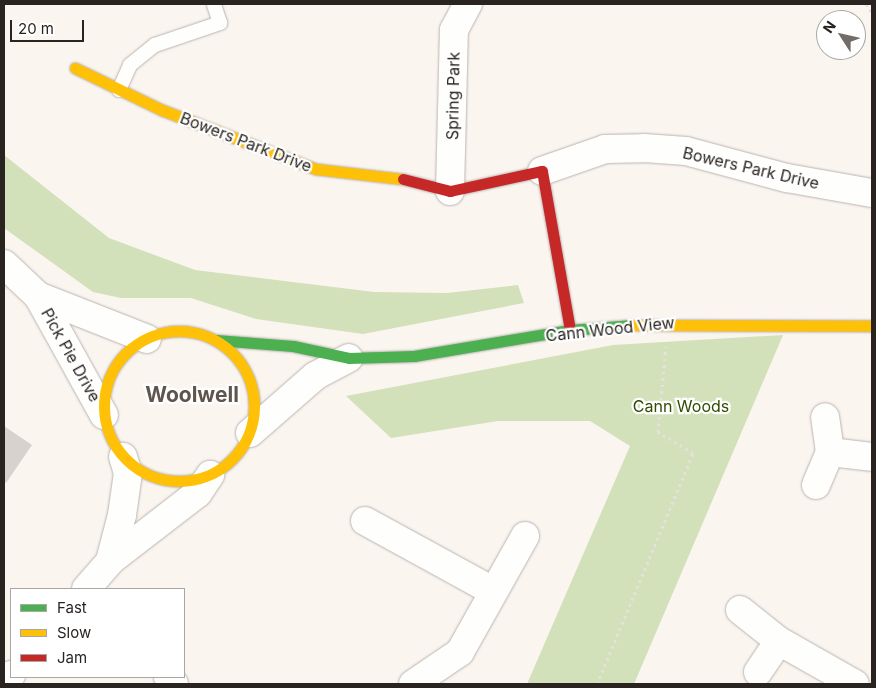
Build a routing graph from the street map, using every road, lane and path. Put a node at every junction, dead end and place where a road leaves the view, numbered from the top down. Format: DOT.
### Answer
graph roads {
  1 [pos="214,4"];
  2 [pos="866,4"];
  3 [pos="461,6"];
  4 [pos="872,12"];
  5 [pos="75,68"];
  6 [pos="119,90"];
  7 [pos="542,171"];
  8 [pos="450,191"];
  9 [pos="872,193"];
  10 [pos="4,264"];
  11 [pos="38,296"];
  12 [pos="668,322"];
  13 [pos="872,326"];
  14 [pos="570,330"];
  15 [pos="147,339"];
  16 [pos="216,340"];
  17 [pos="349,358"];
  18 [pos="104,415"];
  19 [pos="825,417"];
  20 [pos="250,433"];
  21 [pos="830,452"];
  22 [pos="123,457"];
  23 [pos="872,457"];
  24 [pos="210,476"];
  25 [pos="816,485"];
  26 [pos="365,522"];
  27 [pos="525,536"];
  28 [pos="110,561"];
  29 [pos="87,588"];
  30 [pos="493,591"];
  31 [pos="740,610"];
  32 [pos="779,641"];
  33 [pos="758,672"];
  34 [pos="413,684"];
  35 [pos="597,684"];
  36 [pos="855,684"];
  1 -- 6 [label="lane"];
  2 -- 4 [label="path"];
  3 -- 8 [label="street, Spring Park"];
  5 -- 6 [label="street, Bowers Park Drive"];
  6 -- 8 [label="street, Bowers Park Drive"];
  7 -- 8 [label="street, Bowers Park Drive"];
  7 -- 9 [label="street, Bowers Park Drive"];
  7 -- 14 [label="street"];
  10 -- 11 [label="street, Pick Pie Drive"];
  11 -- 15 [label="street, Pick Pie Drive"];
  11 -- 18 [label="street, Pick Pie Drive"];
  12 -- 13 [label="street, Cann Wood View"];
  12 -- 14 [label="street, Cann Wood View"];
  12 -- 35 [label="path"];
  14 -- 17 [label="street, Cann Wood View"];
  15 -- 16 [label="street"];
  15 -- 18 [label="street"];
  16 -- 17 [label="street, Cann Wood View"];
  16 -- 20 [label="street"];
  17 -- 20 [label="street, Cann Wood View"];
  18 -- 22 [label="street"];
  19 -- 21 [label="street"];
  20 -- 24 [label="street"];
  21 -- 23 [label="street"];
  21 -- 25 [label="street"];
  22 -- 24 [label="street"];
  22 -- 28 [label="street"];
  24 -- 28 [label="street"];
  26 -- 30 [label="street"];
  27 -- 30 [label="street"];
  28 -- 29 [label="street"];
  30 -- 34 [label="street"];
  31 -- 32 [label="street"];
  32 -- 33 [label="street"];
  32 -- 36 [label="street"];
}
